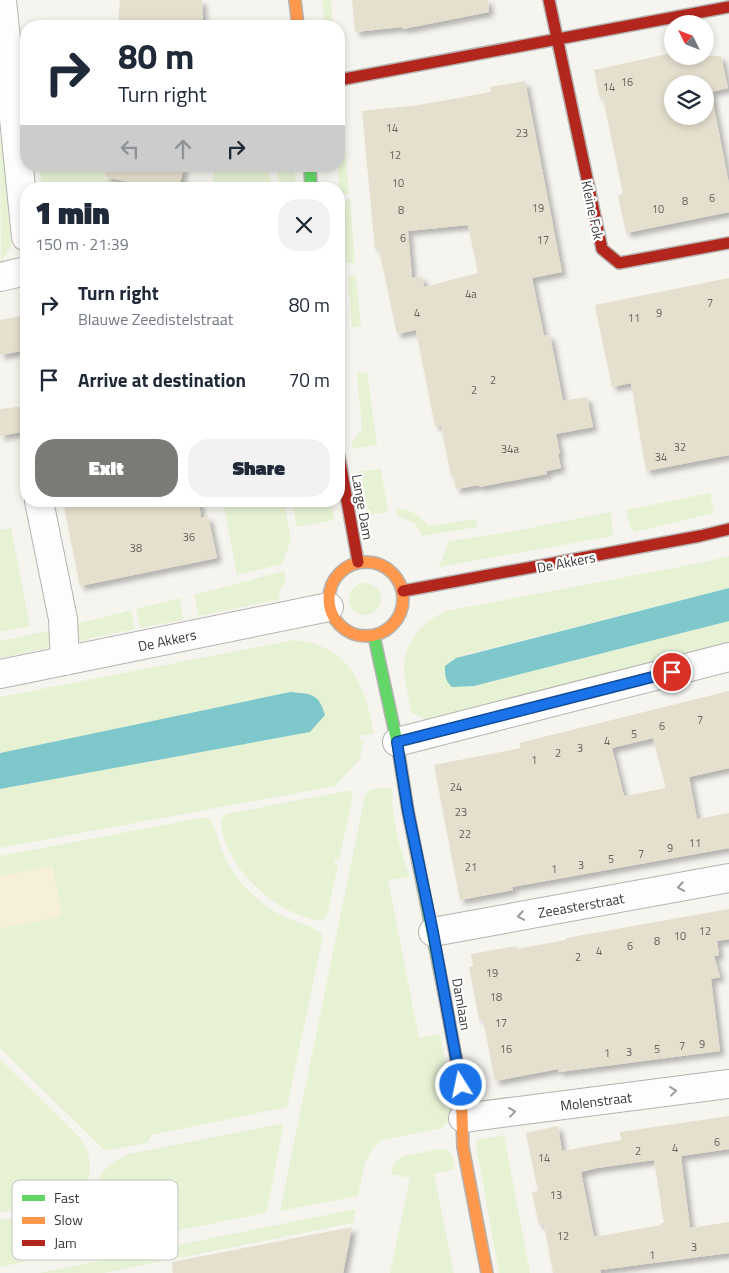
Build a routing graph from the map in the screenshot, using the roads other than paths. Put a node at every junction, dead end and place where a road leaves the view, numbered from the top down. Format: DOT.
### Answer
graph roads {
  1 [pos="2,0"];
  2 [pos="295,0"];
  3 [pos="549,0"];
  4 [pos="729,7"];
  5 [pos="677,8"];
  6 [pos="297,20"];
  7 [pos="557,40"];
  8 [pos="345,79"];
  9 [pos="7,117"];
  10 [pos="20,199"];
  11 [pos="729,243"];
  12 [pos="20,272"];
  13 [pos="0,276"];
  14 [pos="345,489"];
  15 [pos="39,507"];
  16 [pos="729,529"];
  17 [pos="358,562"];
  18 [pos="403,591"];
  19 [pos="329,607"];
  20 [pos="374,636"];
  21 [pos="729,657"];
  22 [pos="64,661"];
  23 [pos="0,674"];
  24 [pos="397,742"];
  25 [pos="729,878"];
  26 [pos="433,932"];
  27 [pos="729,1084"];
  28 [pos="463,1118"];
  29 [pos="487,1273"];
  1 -- 9 [label="street"];
  2 -- 6 [label="street"];
  3 -- 7 [label="street, Kleine Fok"];
  4 -- 5 [label="street"];
  5 -- 7 [label="street"];
  7 -- 8 [label="street"];
  7 -- 11 [label="street, Kleine Fok"];
  9 -- 10 [label="street"];
  12 -- 13 [label="street"];
  14 -- 17 [label="street, Lange Dam"];
  15 -- 22 [label="street"];
  16 -- 18 [label="street, De Akkers"];
  17 -- 18 [label="street"];
  17 -- 19 [label="street"];
  18 -- 20 [label="street"];
  19 -- 20 [label="street"];
  19 -- 22 [label="street, De Akkers"];
  20 -- 24 [label="street"];
  21 -- 24 [label="street"];
  22 -- 23 [label="street, De Akkers"];
  24 -- 26 [label="street, Damlaan"];
  25 -- 26 [label="street, Zeeasterstraat, one-way"];
  26 -- 28 [label="street, Damlaan"];
  28 -- 27 [label="street, Molenstraat, one-way"];
  28 -- 29 [label="street, Damlaan"];
}
